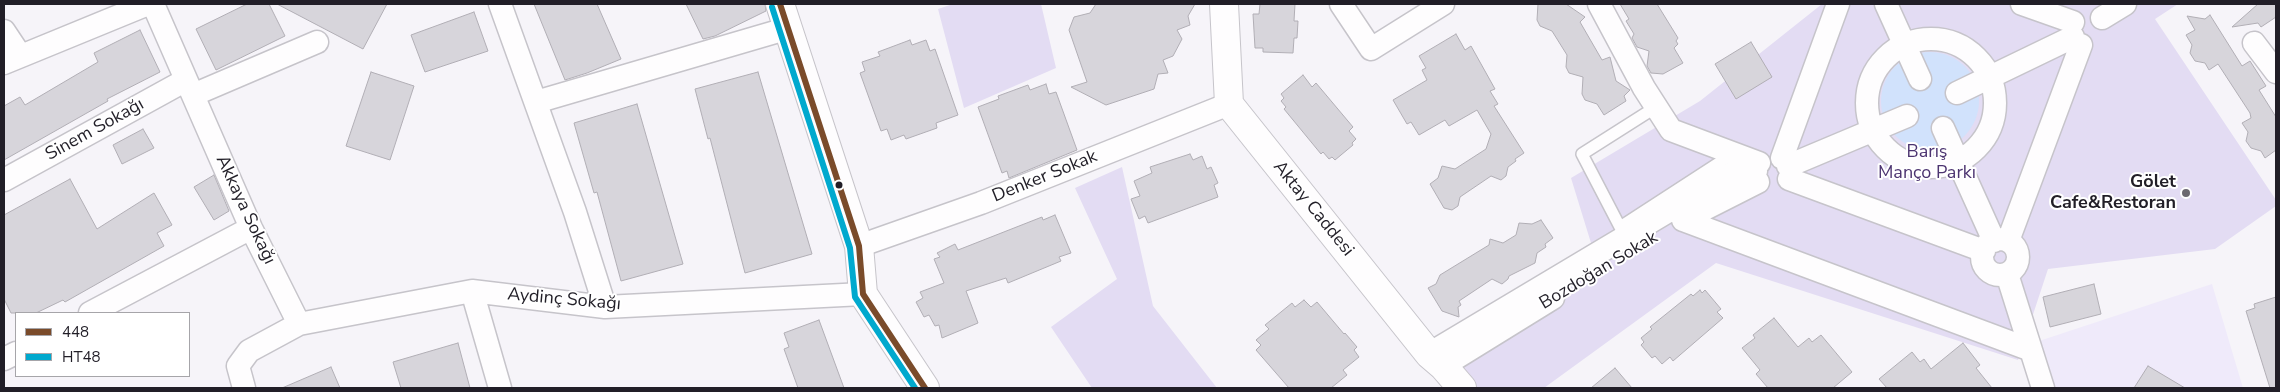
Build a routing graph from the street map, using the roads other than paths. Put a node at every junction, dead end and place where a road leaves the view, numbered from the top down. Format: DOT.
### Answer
graph roads {
  1 [pos="148,4"];
  2 [pos="153,4"];
  3 [pos="500,4"];
  4 [pos="1224,4"];
  5 [pos="1341,4"];
  6 [pos="1443,4"];
  7 [pos="1598,4"];
  8 [pos="1838,4"];
  9 [pos="1886,4"];
  10 [pos="2022,4"];
  11 [pos="2125,4"];
  12 [pos="785,16"];
  13 [pos="2102,18"];
  14 [pos="4,31"];
  15 [pos="2076,35"];
  16 [pos="317,42"];
  17 [pos="2254,43"];
  18 [pos="1904,45"];
  19 [pos="12,59"];
  20 [pos="2276,72"];
  21 [pos="1920,78"];
  22 [pos="1990,78"];
  23 [pos="190,88"];
  24 [pos="532,92"];
  25 [pos="1957,93"];
  26 [pos="1229,104"];
  27 [pos="1656,108"];
  28 [pos="1907,116"];
  29 [pos="1943,128"];
  30 [pos="1872,130"];
  31 [pos="1734,153"];
  32 [pos="1959,161"];
  33 [pos="1786,168"];
  34 [pos="1758,172"];
  35 [pos="4,180"];
  36 [pos="1683,220"];
  37 [pos="251,228"];
  38 [pos="1995,245"];
  39 [pos="859,246"];
  40 [pos="2007,274"];
  41 [pos="472,291"];
  42 [pos="863,294"];
  43 [pos="605,307"];
  44 [pos="92,312"];
  45 [pos="299,324"];
  46 [pos="15,354"];
  47 [pos="2032,356"];
  48 [pos="4,360"];
  49 [pos="1436,360"];
  50 [pos="244,388"];
  51 [pos="500,388"];
  52 [pos="925,388"];
  53 [pos="1462,388"];
  54 [pos="2042,388"];
  1 -- 19 [label="street"];
  2 -- 23 [label="street, Akkaya Sokağı"];
  3 -- 24 [label="street"];
  4 -- 26 [label="main road"];
  5 -- 6 [label="street"];
  7 -- 27 [label="street"];
  8 -- 33 [label="street"];
  9 -- 18 [label="street"];
  10 -- 15 [label="street"];
  11 -- 13 [label="street"];
  12 -- 24 [label="street"];
  12 -- 39 [label="main road"];
  14 -- 19 [label="street"];
  15 -- 22 [label="street"];
  15 -- 38 [label="street"];
  16 -- 23 [label="street"];
  17 -- 20 [label="street"];
  18 -- 21 [label="street"];
  18 -- 22 [label="street"];
  18 -- 30 [label="street"];
  22 -- 25 [label="street"];
  22 -- 32 [label="street"];
  23 -- 35 [label="street, Sinem Sokağı"];
  23 -- 37 [label="street, Akkaya Sokağı"];
  24 -- 43 [label="street"];
  26 -- 39 [label="street, Denker Sokak"];
  26 -- 49 [label="main road, Aktay Caddesi"];
  27 -- 31 [label="street"];
  27 -- 31 [label="lane"];
  28 -- 30 [label="street"];
  29 -- 32 [label="street"];
  30 -- 32 [label="street"];
  30 -- 33 [label="street"];
  31 -- 34 [label="street"];
  32 -- 38 [label="street"];
  33 -- 38 [label="street"];
  34 -- 36 [label="street, Bozdoğan Sokak"];
  34 -- 49 [label="street"];
  36 -- 47 [label="street"];
  36 -- 49 [label="street, Bozdoğan Sokak"];
  37 -- 44 [label="street"];
  37 -- 45 [label="street, Akkaya Sokağı"];
  38 -- 40 [label="street"];
  38 -- 40 [label="street"];
  39 -- 42 [label="main road"];
  40 -- 47 [label="street"];
  41 -- 43 [label="street, Aydinç Sokağı"];
  41 -- 45 [label="street, Aydinç Sokağı"];
  41 -- 51 [label="street"];
  42 -- 43 [label="street, Aydinç Sokağı"];
  42 -- 52 [label="main road"];
  45 -- 50 [label="street, Aydinç Sokağı"];
  46 -- 48 [label="street"];
  47 -- 54 [label="street"];
  49 -- 53 [label="main road, Aktay Caddesi"];
}
